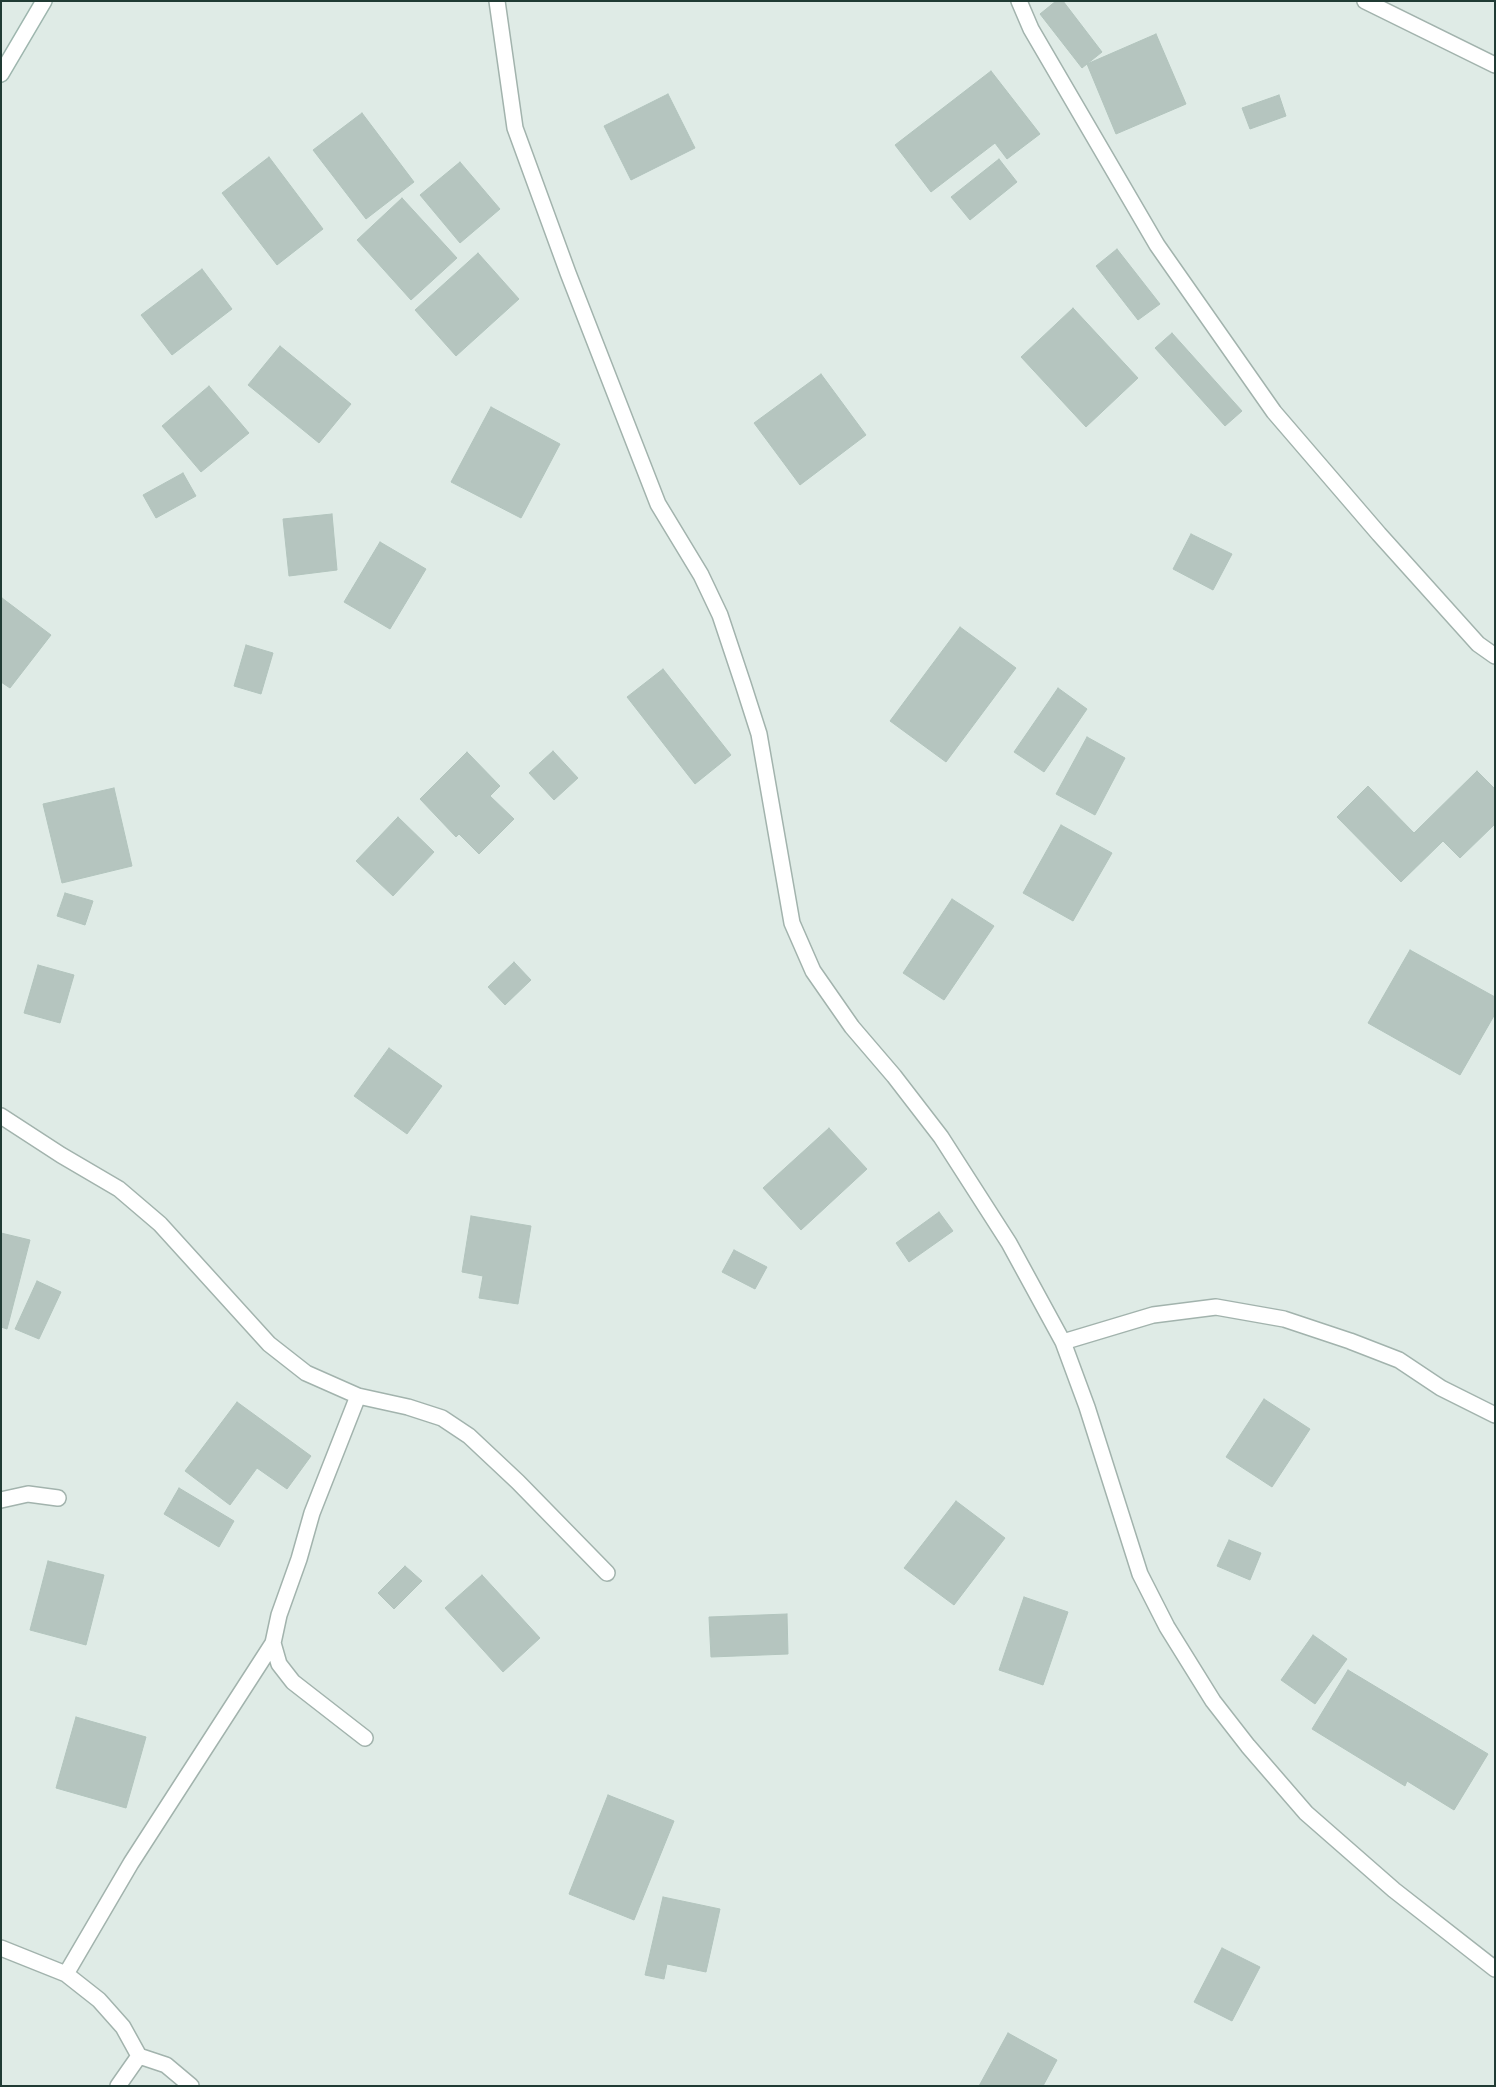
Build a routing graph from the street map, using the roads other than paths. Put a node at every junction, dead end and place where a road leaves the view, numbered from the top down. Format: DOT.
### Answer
graph roads {
  1 [pos="44,1"];
  2 [pos="497,1"];
  3 [pos="1018,1"];
  4 [pos="1365,1"];
  5 [pos="1495,65"];
  6 [pos="1,74"];
  7 [pos="1495,656"];
  8 [pos="1,1116"];
  9 [pos="1063,1342"];
  10 [pos="358,1396"];
  11 [pos="1495,1415"];
  12 [pos="58,1498"];
  13 [pos="1,1500"];
  14 [pos="607,1573"];
  15 [pos="273,1643"];
  16 [pos="364,1738"];
  17 [pos="1,1948"];
  18 [pos="1495,1969"];
  19 [pos="66,1974"];
  20 [pos="138,2056"];
  21 [pos="118,2086"];
  22 [pos="191,2086"];
  1 -- 6 [label="street"];
  2 -- 9 [label="street"];
  3 -- 7 [label="street"];
  4 -- 5 [label="street"];
  8 -- 10 [label="street"];
  9 -- 11 [label="street"];
  9 -- 18 [label="street"];
  10 -- 14 [label="street"];
  10 -- 15 [label="street"];
  12 -- 13 [label="street"];
  15 -- 16 [label="street"];
  15 -- 19 [label="street"];
  17 -- 19 [label="street"];
  19 -- 20 [label="street"];
  20 -- 21 [label="street"];
  20 -- 22 [label="street"];
}
